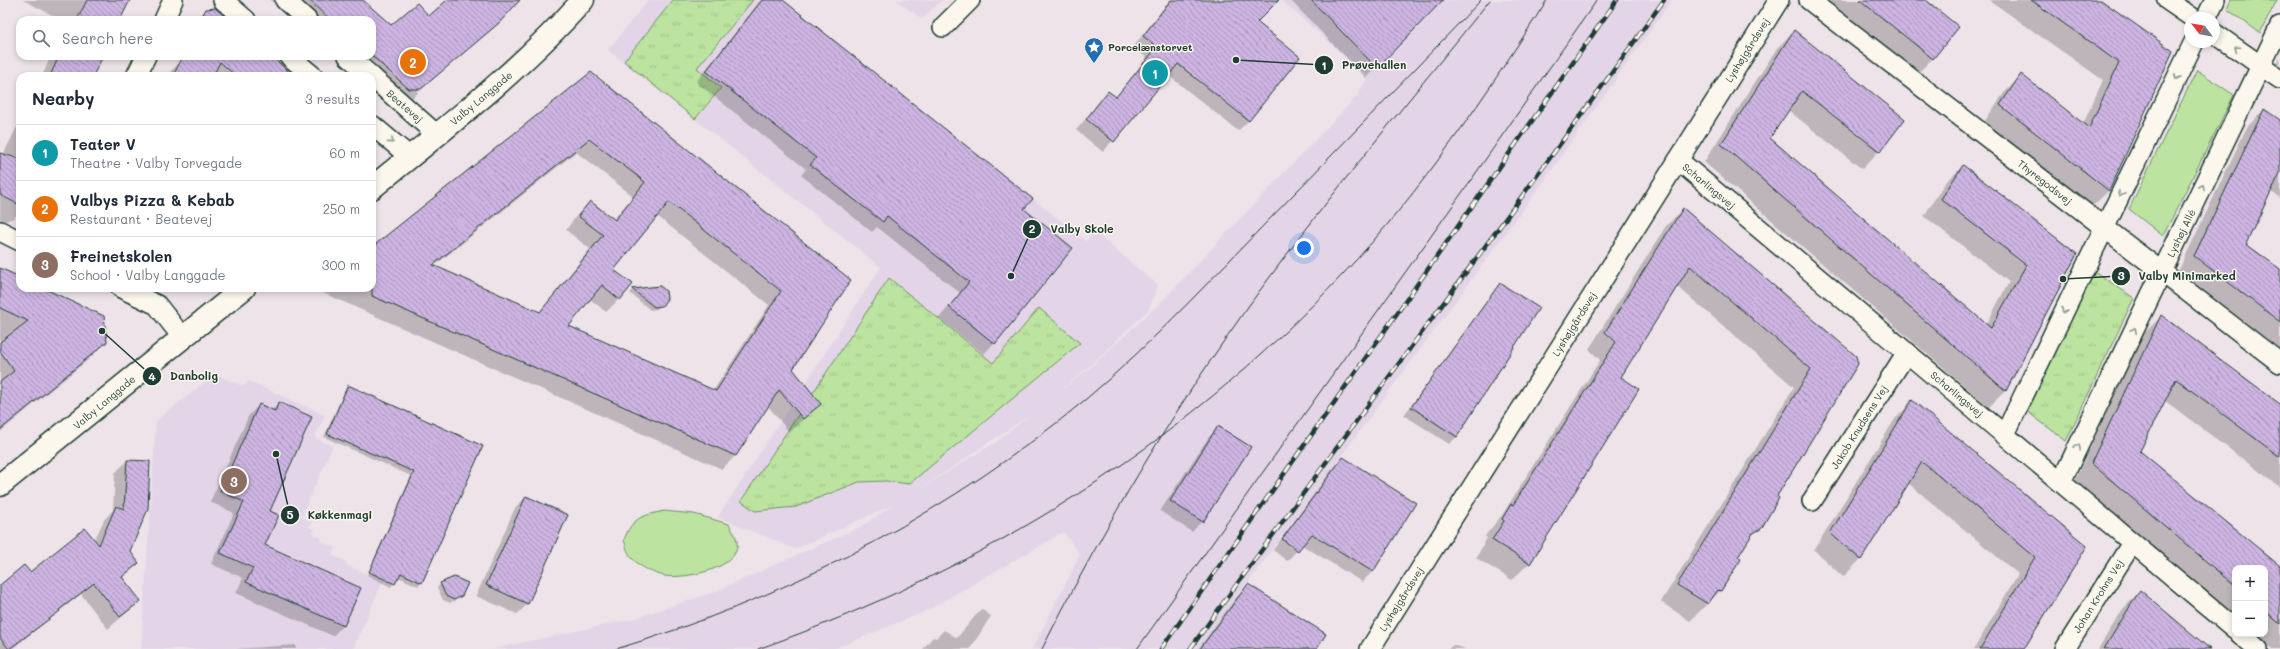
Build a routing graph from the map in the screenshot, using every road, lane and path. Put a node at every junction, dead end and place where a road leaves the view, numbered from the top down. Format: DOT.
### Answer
graph roads {
  1 [pos="173,0"];
  2 [pos="223,0"];
  3 [pos="285,0"];
  4 [pos="583,0"];
  5 [pos="970,0"];
  6 [pos="1778,0"];
  7 [pos="1809,0"];
  8 [pos="2167,0"];
  9 [pos="2215,0"];
  10 [pos="2184,12"];
  11 [pos="2209,12"];
  12 [pos="166,16"];
  13 [pos="241,16"];
  14 [pos="303,16"];
  15 [pos="2280,26"];
  16 [pos="942,27"];
  17 [pos="2220,37"];
  18 [pos="2191,48"];
  19 [pos="144,60"];
  20 [pos="294,60"];
  21 [pos="352,60"];
  22 [pos="2261,66"];
  23 [pos="138,72"];
  24 [pos="308,72"];
  25 [pos="366,72"];
  26 [pos="2280,79"];
  27 [pos="376,81"];
  28 [pos="376,128"];
  29 [pos="437,135"];
  30 [pos="410,157"];
  31 [pos="1678,160"];
  32 [pos="376,185"];
  33 [pos="2105,228"];
  34 [pos="0,231"];
  35 [pos="16,239"];
  36 [pos="2162,273"];
  37 [pos="129,292"];
  38 [pos="239,292"];
  39 [pos="183,338"];
  40 [pos="1907,352"];
  41 [pos="2280,363"];
  42 [pos="2005,434"];
  43 [pos="2061,482"];
  44 [pos="0,485"];
  45 [pos="1812,501"];
  46 [pos="2132,543"];
  47 [pos="2232,627"];
  48 [pos="2244,637"];
  49 [pos="1370,649"];
  50 [pos="2065,649"];
  51 [pos="2258,649"];
  1 -- 12 [label="street"];
  2 -- 13 [label="street"];
  3 -- 14 [label="street"];
  4 -- 29 [label="street, Valby Langgade"];
  5 -- 16 [label="street"];
  6 -- 31 [label="street, Lyshøjgårdsvej"];
  7 -- 33 [label="street, Thyregodsvej"];
  8 -- 10 [label="street"];
  9 -- 11 [label="street"];
  15 -- 22 [label="street, Lyshøj Allé"];
  22 -- 17 [label="street, one-way"];
  18 -- 33 [label="street, one-way"];
  19 -- 23 [label="street"];
  20 -- 24 [label="street"];
  21 -- 25 [label="street, Beatevej"];
  22 -- 26 [label="street"];
  36 -- 22 [label="street, Lyshøj Allé, one-way"];
  27 -- 29 [label="street, Beatevej"];
  28 -- 30 [label="street, one-way"];
  29 -- 30 [label="street, Valby Langgade"];
  30 -- 32 [label="street, Valby Langgade"];
  31 -- 40 [label="street, Scharlingsvej"];
  31 -- 49 [label="street, Lyshøjgårdsvej"];
  33 -- 36 [label="street, Thyregodsvej"];
  33 -- 42 [label="street, one-way"];
  34 -- 35 [label="street"];
  36 -- 41 [label="street, Thyregodsvej"];
  43 -- 36 [label="street, Lyshøj Allé, one-way"];
  37 -- 39 [label="street"];
  38 -- 39 [label="street, Valby Langgade"];
  39 -- 44 [label="street, Valby Langgade"];
  40 -- 42 [label="street, Scharlingsvej"];
  40 -- 45 [label="street, Jakob Knudsens Vej"];
  42 -- 43 [label="street, Scharlingsvej"];
  43 -- 46 [label="street, Scharlingsvej"];
  46 -- 47 [label="street, Scharlingsvej"];
  46 -- 50 [label="street, Johan Krohns Vej"];
  48 -- 51 [label="street"];
}
